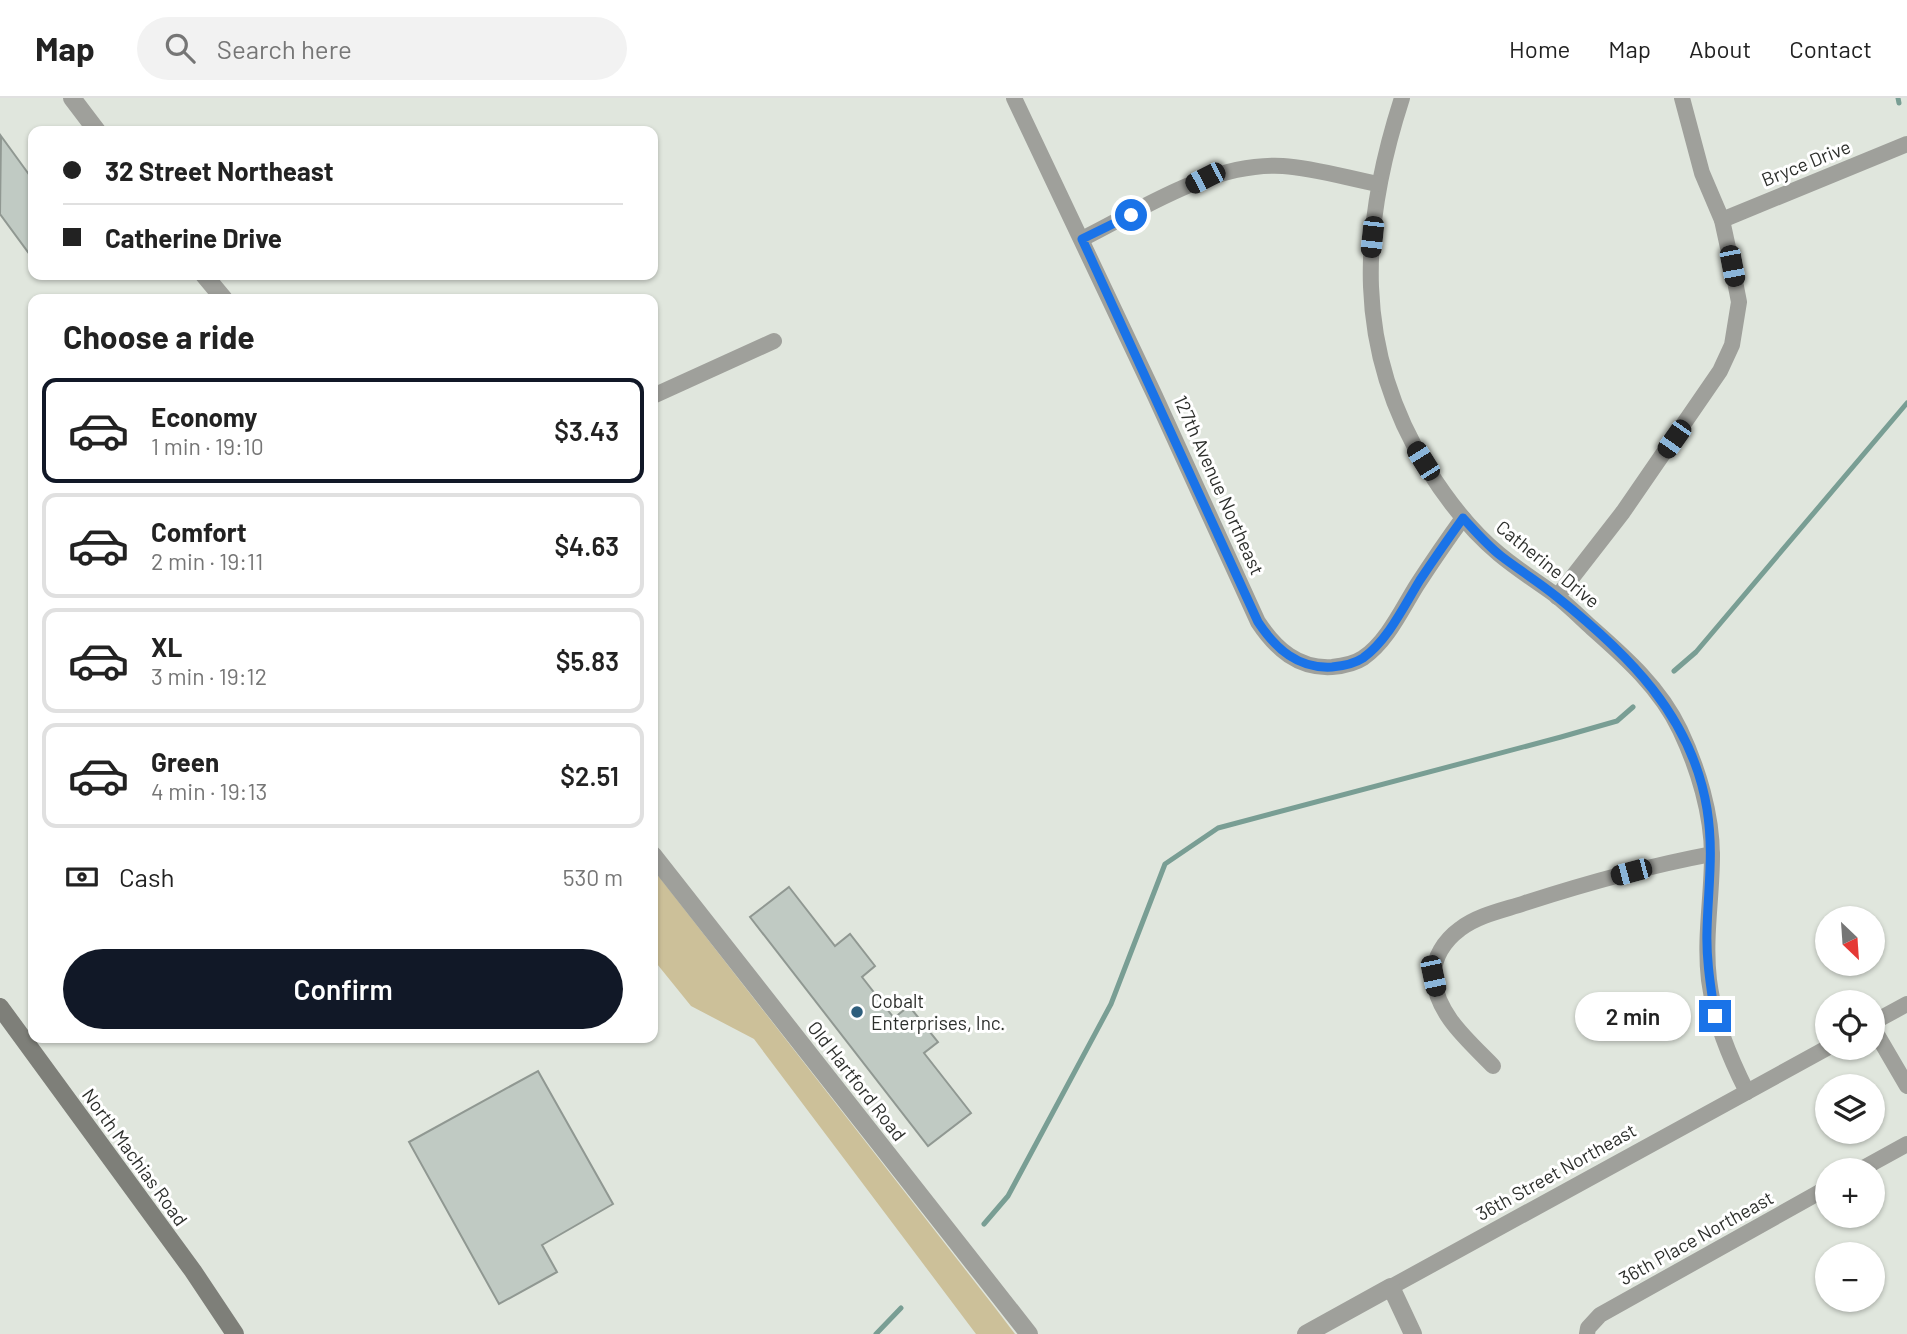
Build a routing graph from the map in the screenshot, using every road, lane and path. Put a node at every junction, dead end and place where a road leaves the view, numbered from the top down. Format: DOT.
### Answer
graph roads {
  1 [pos="72,98"];
  2 [pos="1014,98"];
  3 [pos="1402,98"];
  4 [pos="1682,98"];
  5 [pos="93,126"];
  6 [pos="1907,144"];
  7 [pos="1378,184"];
  8 [pos="1722,220"];
  9 [pos="1082,239"];
  10 [pos="208,280"];
  11 [pos="220,294"];
  12 [pos="774,341"];
  13 [pos="658,394"];
  14 [pos="1463,518"];
  15 [pos="1558,597"];
  16 [pos="1712,854"];
  17 [pos="658,861"];
  18 [pos="1907,1004"];
  19 [pos="0,1007"];
  20 [pos="1885,1017"];
  21 [pos="1885,1047"];
  22 [pos="1815,1055"];
  23 [pos="1493,1066"];
  24 [pos="1907,1086"];
  25 [pos="1746,1092"];
  26 [pos="1907,1144"];
  27 [pos="1882,1158"];
  28 [pos="1815,1195"];
  29 [pos="1391,1287"];
  30 [pos="1588,1331"];
  31 [pos="234,1334"];
  32 [pos="1029,1334"];
  33 [pos="1306,1334"];
  34 [pos="1413,1334"];
  1 -- 5 [label="street"];
  2 -- 9 [label="street, 127th Avenue Northeast"];
  3 -- 7 [label="street, Catherine Drive"];
  4 -- 8 [label="street"];
  6 -- 8 [label="street, Bryce Drive"];
  7 -- 9 [label="street"];
  7 -- 14 [label="street, Catherine Drive"];
  8 -- 15 [label="street"];
  9 -- 14 [label="street, 127th Avenue Northeast"];
  10 -- 11 [label="street"];
  12 -- 13 [label="street"];
  14 -- 15 [label="street, Catherine Drive"];
  15 -- 16 [label="street, Catherine Drive"];
  16 -- 23 [label="street"];
  16 -- 25 [label="street, Catherine Drive"];
  17 -- 32 [label="street, Old Hartford Road"];
  18 -- 20 [label="street"];
  19 -- 31 [label="main road, North Machias Road"];
  21 -- 24 [label="street"];
  22 -- 25 [label="street, 36th Street Northeast"];
  25 -- 29 [label="street, 36th Street Northeast"];
  26 -- 27 [label="street"];
  28 -- 30 [label="street, 36th Place Northeast"];
  29 -- 33 [label="street, 36th Street Northeast"];
  29 -- 34 [label="street"];
}
